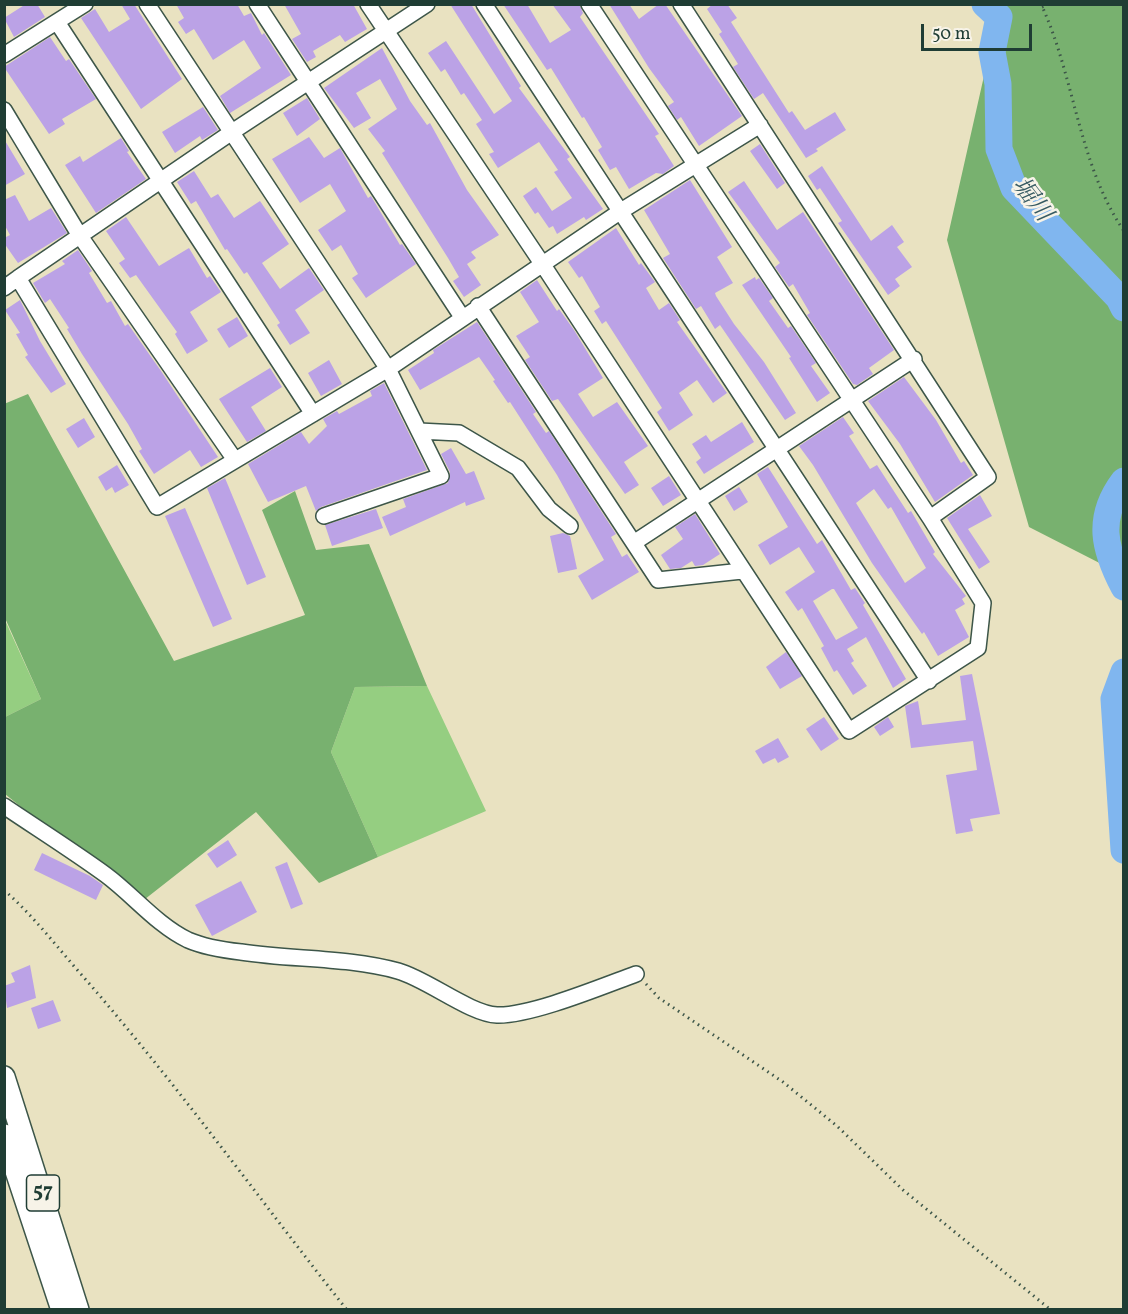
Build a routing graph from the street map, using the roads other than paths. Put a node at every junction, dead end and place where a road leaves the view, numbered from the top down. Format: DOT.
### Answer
graph roads {
  1 [pos="85,4"];
  2 [pos="147,4"];
  3 [pos="257,4"];
  4 [pos="368,4"];
  5 [pos="427,4"];
  6 [pos="484,4"];
  7 [pos="589,4"];
  8 [pos="681,4"];
  9 [pos="57,22"];
  10 [pos="385,32"];
  11 [pos="4,55"];
  12 [pos="308,82"];
  13 [pos="4,110"];
  14 [pos="760,125"];
  15 [pos="232,132"];
  16 [pos="695,165"];
  17 [pos="160,182"];
  18 [pos="621,211"];
  19 [pos="80,236"];
  20 [pos="543,265"];
  21 [pos="18,278"];
  22 [pos="4,288"];
  23 [pos="478,306"];
  24 [pos="462,317"];
  25 [pos="914,359"];
  26 [pos="388,369"];
  27 [pos="852,399"];
  28 [pos="313,414"];
  29 [pos="419,431"];
  30 [pos="777,450"];
  31 [pos="235,460"];
  32 [pos="698,500"];
  33 [pos="324,516"];
  34 [pos="930,518"];
  35 [pos="570,526"];
  36 [pos="635,542"];
  37 [pos="742,571"];
  38 [pos="929,681"];
  39 [pos="4,806"];
  40 [pos="636,974"];
  41 [pos="4,1077"];
  42 [pos="10,1106"];
  43 [pos="4,1135"];
  44 [pos="62,1310"];
  45 [pos="78,1310"];
  1 -- 9 [label="street"];
  2 -- 15 [label="street"];
  3 -- 12 [label="street"];
  4 -- 10 [label="street"];
  5 -- 10 [label="street"];
  6 -- 18 [label="street"];
  7 -- 16 [label="street"];
  8 -- 14 [label="street"];
  9 -- 11 [label="street"];
  9 -- 17 [label="street"];
  10 -- 12 [label="street"];
  10 -- 20 [label="street"];
  12 -- 15 [label="street"];
  12 -- 24 [label="street"];
  13 -- 19 [label="street"];
  14 -- 16 [label="street"];
  14 -- 25 [label="street"];
  15 -- 17 [label="street"];
  15 -- 26 [label="street"];
  16 -- 18 [label="street"];
  16 -- 27 [label="street"];
  17 -- 19 [label="street"];
  17 -- 28 [label="street"];
  18 -- 20 [label="street"];
  18 -- 30 [label="street"];
  19 -- 21 [label="street"];
  19 -- 31 [label="street"];
  20 -- 23 [label="street"];
  20 -- 32 [label="street"];
  21 -- 22 [label="street"];
  21 -- 31 [label="street"];
  23 -- 24 [label="street"];
  23 -- 36 [label="street"];
  24 -- 26 [label="street"];
  25 -- 27 [label="street"];
  25 -- 34 [label="street"];
  26 -- 28 [label="street"];
  26 -- 29 [label="street"];
  27 -- 30 [label="street"];
  27 -- 34 [label="street"];
  28 -- 31 [label="street"];
  29 -- 33 [label="street"];
  29 -- 35 [label="street"];
  30 -- 32 [label="street"];
  30 -- 38 [label="street"];
  32 -- 36 [label="street"];
  32 -- 37 [label="street"];
  34 -- 38 [label="street"];
  36 -- 37 [label="street"];
  37 -- 38 [label="street"];
  39 -- 40 [label="street"];
  41 -- 42 [label="highway, 57"];
  42 -- 45 [label="highway, 57"];
  43 -- 44 [label="highway, 57"];
}
